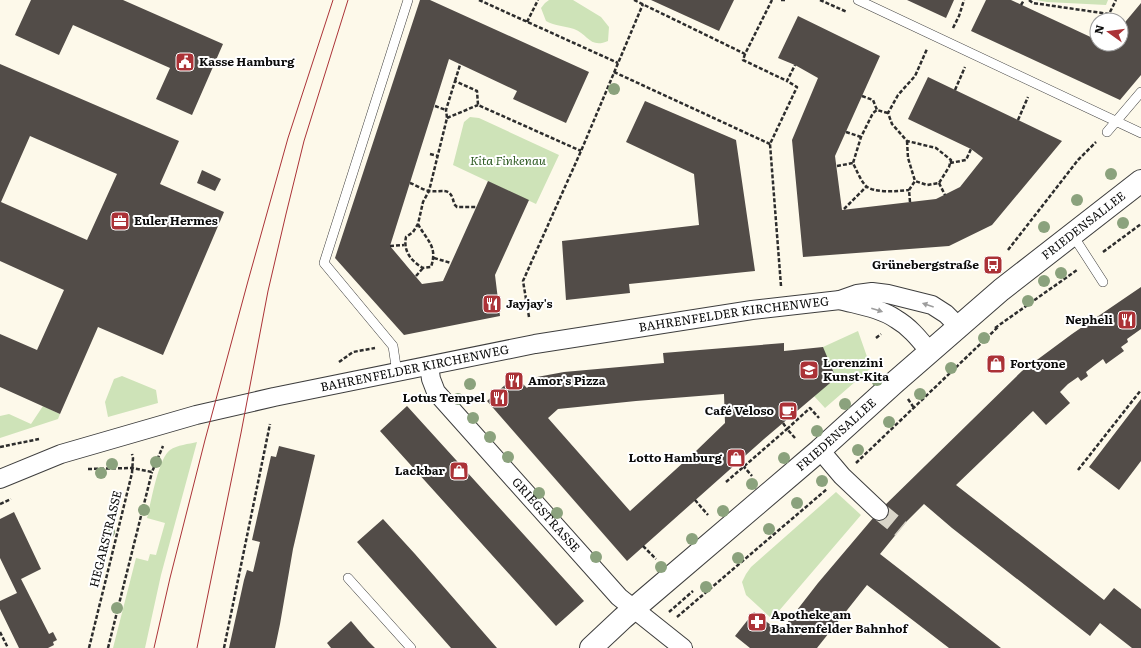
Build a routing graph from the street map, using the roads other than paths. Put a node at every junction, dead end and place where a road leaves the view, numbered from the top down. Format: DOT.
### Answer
graph roads {
  1 [pos="408,0"];
  2 [pos="858,0"];
  3 [pos="1141,92"];
  4 [pos="1116,122"];
  5 [pos="1107,132"];
  6 [pos="1141,134"];
  7 [pos="1141,181"];
  8 [pos="1072,234"];
  9 [pos="1103,282"];
  10 [pos="840,300"];
  11 [pos="959,327"];
  12 [pos="930,352"];
  13 [pos="429,366"];
  14 [pos="397,373"];
  15 [pos="820,450"];
  16 [pos="0,479"];
  17 [pos="879,511"];
  18 [pos="348,578"];
  19 [pos="634,610"];
  20 [pos="411,648"];
  21 [pos="591,648"];
  22 [pos="683,648"];
  1 -- 14 [label="lane"];
  2 -- 4 [label="lane"];
  3 -- 4 [label="lane"];
  4 -- 5 [label="lane"];
  4 -- 6 [label="lane"];
  7 -- 8 [label="street, FRIEDENSALLEE"];
  8 -- 9 [label="lane"];
  8 -- 11 [label="street, FRIEDENSALLEE"];
  11 -- 10 [label="street, BAHRENFELDER KIRCHENWEG, one-way"];
  10 -- 12 [label="street, BAHRENFELDER KIRCHENWEG, one-way"];
  10 -- 13 [label="street, BAHRENFELDER KIRCHENWEG"];
  11 -- 12 [label="street, FRIEDENSALLEE"];
  12 -- 15 [label="street, FRIEDENSALLEE"];
  13 -- 14 [label="street, BAHRENFELDER KIRCHENWEG"];
  13 -- 19 [label="street, GRIEGSTRASSE"];
  14 -- 16 [label="street, BAHRENFELDER KIRCHENWEG"];
  15 -- 17 [label="street"];
  15 -- 19 [label="street, FRIEDENSALLEE"];
  18 -- 20 [label="lane"];
  19 -- 21 [label="street, FRIEDENSALLEE"];
  19 -- 22 [label="street, GRIEGSTRASSE"];
}
